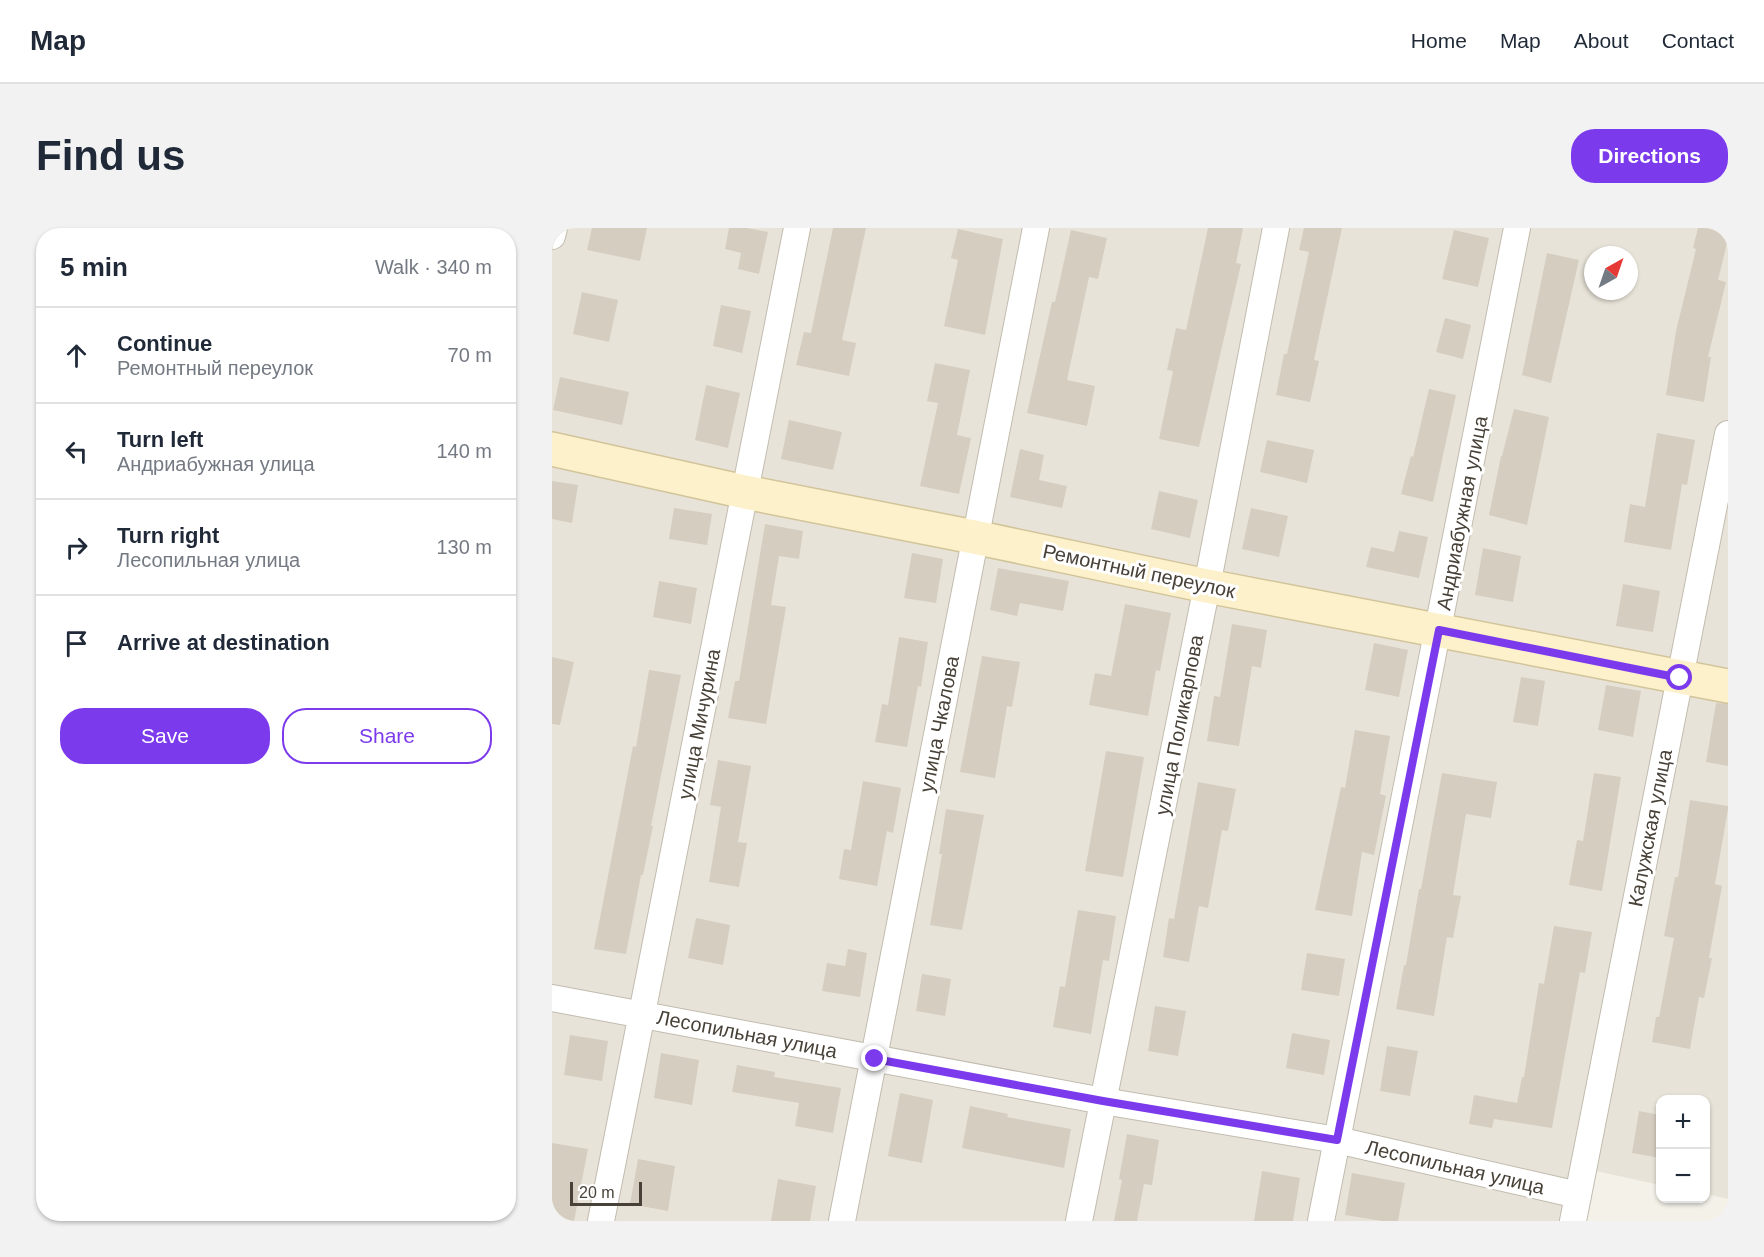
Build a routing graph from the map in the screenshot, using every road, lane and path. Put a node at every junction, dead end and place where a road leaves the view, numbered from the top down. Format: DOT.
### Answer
graph roads {
  1 [pos="554,228"];
  2 [pos="797,228"];
  3 [pos="1036,228"];
  4 [pos="1276,228"];
  5 [pos="1517,228"];
  6 [pos="552,236"];
  7 [pos="1728,434"];
  8 [pos="552,449"];
  9 [pos="745,492"];
  10 [pos="974,537"];
  11 [pos="1207,586"];
  12 [pos="1439,630"];
  13 [pos="1680,678"];
  14 [pos="1728,686"];
  15 [pos="552,998"];
  16 [pos="642,1014"];
  17 [pos="875,1059"];
  18 [pos="1103,1101"];
  19 [pos="1337,1140"];
  20 [pos="1578,1195"];
  21 [pos="601,1221"];
  22 [pos="842,1221"];
  23 [pos="1079,1221"];
  24 [pos="1321,1221"];
  25 [pos="1573,1221"];
  1 -- 6 [label="street"];
  2 -- 9 [label="street, улица Мичурина"];
  3 -- 10 [label="street, улица Чкалова"];
  4 -- 11 [label="street, улица Поликарпова"];
  5 -- 12 [label="street, Андриабужная улица"];
  7 -- 13 [label="street, Калужская улица"];
  8 -- 9 [label="main road, Ремонтный переулок"];
  9 -- 10 [label="main road, Ремонтный переулок"];
  9 -- 16 [label="street, улица Мичурина"];
  10 -- 11 [label="main road, Ремонтный переулок"];
  10 -- 17 [label="street, улица Чкалова"];
  11 -- 12 [label="main road, Ремонтный переулок"];
  11 -- 18 [label="street, улица Поликарпова"];
  12 -- 13 [label="main road, Ремонтный переулок"];
  12 -- 19 [label="street, Андриабужная улица"];
  13 -- 14 [label="main road, Ремонтный переулок"];
  13 -- 20 [label="street, Калужская улица"];
  15 -- 16 [label="street, Лесопильная улица"];
  16 -- 17 [label="street, Лесопильная улица"];
  16 -- 21 [label="street, улица Мичурина"];
  17 -- 18 [label="street, Лесопильная улица"];
  17 -- 22 [label="street, улица Чкалова"];
  18 -- 19 [label="street, Лесопильная улица"];
  18 -- 23 [label="street, улица Поликарпова"];
  19 -- 20 [label="street, Лесопильная улица"];
  19 -- 24 [label="street, Андриабужная улица"];
  20 -- 25 [label="street, Калужская улица"];
}
